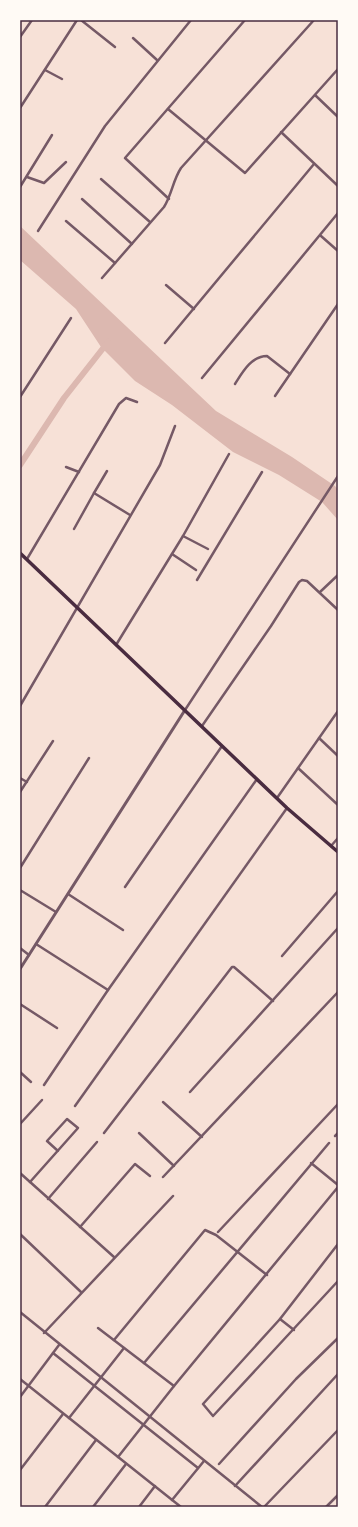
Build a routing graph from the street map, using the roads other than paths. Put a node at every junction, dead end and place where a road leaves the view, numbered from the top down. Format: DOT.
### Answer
graph roads {
  1 [pos="32,20"];
  2 [pos="77,20"];
  3 [pos="81,20"];
  4 [pos="190,20"];
  5 [pos="245,20"];
  6 [pos="314,20"];
  7 [pos="20,37"];
  8 [pos="133,38"];
  9 [pos="115,47"];
  10 [pos="157,60"];
  11 [pos="338,69"];
  12 [pos="45,70"];
  13 [pos="62,79"];
  14 [pos="315,95"];
  15 [pos="20,108"];
  16 [pos="168,109"];
  17 [pos="338,117"];
  18 [pos="282,132"];
  19 [pos="52,135"];
  20 [pos="205,142"];
  21 [pos="66,162"];
  22 [pos="314,164"];
  23 [pos="26,177"];
  24 [pos="101,179"];
  25 [pos="338,186"];
  26 [pos="20,187"];
  27 [pos="82,199"];
  28 [pos="169,199"];
  29 [pos="338,213"];
  30 [pos="66,221"];
  31 [pos="150,222"];
  32 [pos="38,231"];
  33 [pos="321,236"];
  34 [pos="132,244"];
  35 [pos="338,251"];
  36 [pos="115,264"];
  37 [pos="102,278"];
  38 [pos="166,285"];
  39 [pos="338,304"];
  40 [pos="194,309"];
  41 [pos="71,318"];
  42 [pos="165,343"];
  43 [pos="290,374"];
  44 [pos="202,378"];
  45 [pos="235,384"];
  46 [pos="275,396"];
  47 [pos="20,398"];
  48 [pos="137,402"];
  49 [pos="175,426"];
  50 [pos="229,454"];
  51 [pos="66,467"];
  52 [pos="106,471"];
  53 [pos="79,472"];
  54 [pos="262,472"];
  55 [pos="338,476"];
  56 [pos="94,493"];
  57 [pos="130,515"];
  58 [pos="74,529"];
  59 [pos="183,536"];
  60 [pos="208,549"];
  61 [pos="20,553"];
  62 [pos="172,554"];
  63 [pos="27,559"];
  64 [pos="196,570"];
  65 [pos="338,575"];
  66 [pos="197,580"];
  67 [pos="320,592"];
  68 [pos="77,607"];
  69 [pos="338,610"];
  70 [pos="116,645"];
  71 [pos="20,706"];
  72 [pos="185,710"];
  73 [pos="338,711"];
  74 [pos="202,726"];
  75 [pos="319,738"];
  76 [pos="53,740"];
  77 [pos="222,746"];
  78 [pos="338,756"];
  79 [pos="89,758"];
  80 [pos="298,768"];
  81 [pos="20,778"];
  82 [pos="257,778"];
  83 [pos="27,782"];
  84 [pos="20,792"];
  85 [pos="277,798"];
  86 [pos="338,805"];
  87 [pos="287,808"];
  88 [pos="338,838"];
  89 [pos="331,846"];
  90 [pos="338,852"];
  91 [pos="20,868"];
  92 [pos="124,887"];
  93 [pos="20,890"];
  94 [pos="338,891"];
  95 [pos="68,894"];
  96 [pos="56,912"];
  97 [pos="338,928"];
  98 [pos="123,930"];
  99 [pos="36,944"];
  100 [pos="20,948"];
  101 [pos="29,955"];
  102 [pos="282,956"];
  103 [pos="20,969"];
  104 [pos="108,990"];
  105 [pos="338,992"];
  106 [pos="273,1002"];
  107 [pos="20,1004"];
  108 [pos="57,1028"];
  109 [pos="20,1072"];
  110 [pos="31,1082"];
  111 [pos="44,1085"];
  112 [pos="190,1092"];
  113 [pos="42,1100"];
  114 [pos="163,1102"];
  115 [pos="338,1104"];
  116 [pos="75,1106"];
  117 [pos="20,1124"];
  118 [pos="104,1133"];
  119 [pos="139,1133"];
  120 [pos="338,1133"];
  121 [pos="335,1136"];
  122 [pos="202,1137"];
  123 [pos="97,1142"];
  124 [pos="329,1143"];
  125 [pos="58,1151"];
  126 [pos="311,1163"];
  127 [pos="174,1166"];
  128 [pos="20,1173"];
  129 [pos="150,1176"];
  130 [pos="163,1177"];
  131 [pos="30,1182"];
  132 [pos="338,1186"];
  133 [pos="172,1196"];
  134 [pos="48,1198"];
  135 [pos="80,1227"];
  136 [pos="218,1232"];
  137 [pos="20,1234"];
  138 [pos="338,1244"];
  139 [pos="236,1252"];
  140 [pos="114,1257"];
  141 [pos="267,1275"];
  142 [pos="338,1281"];
  143 [pos="82,1292"];
  144 [pos="20,1312"];
  145 [pos="280,1318"];
  146 [pos="98,1328"];
  147 [pos="294,1330"];
  148 [pos="44,1333"];
  149 [pos="338,1338"];
  150 [pos="114,1340"];
  151 [pos="59,1345"];
  152 [pos="124,1348"];
  153 [pos="53,1353"];
  154 [pos="144,1363"];
  155 [pos="338,1374"];
  156 [pos="100,1378"];
  157 [pos="20,1379"];
  158 [pos="28,1386"];
  159 [pos="94,1386"];
  160 [pos="174,1386"];
  161 [pos="20,1397"];
  162 [pos="63,1414"];
  163 [pos="150,1417"];
  164 [pos="69,1418"];
  165 [pos="144,1425"];
  166 [pos="338,1430"];
  167 [pos="96,1440"];
  168 [pos="118,1457"];
  169 [pos="204,1461"];
  170 [pos="126,1464"];
  171 [pos="219,1464"];
  172 [pos="198,1468"];
  173 [pos="20,1470"];
  174 [pos="155,1486"];
  175 [pos="235,1486"];
  176 [pos="338,1495"];
  177 [pos="172,1500"];
  178 [pos="45,1507"];
  179 [pos="93,1507"];
  180 [pos="139,1507"];
  181 [pos="181,1507"];
  182 [pos="263,1507"];
  183 [pos="326,1507"];
  1 -- 7 [label="street"];
  2 -- 12 [label="street"];
  3 -- 9 [label="street"];
  4 -- 10 [label="street"];
  5 -- 16 [label="street"];
  6 -- 20 [label="street"];
  8 -- 10 [label="street"];
  10 -- 32 [label="street"];
  11 -- 14 [label="street"];
  12 -- 13 [label="street"];
  12 -- 15 [label="street"];
  14 -- 17 [label="street"];
  14 -- 18 [label="street"];
  16 -- 20 [label="street"];
  16 -- 28 [label="street"];
  18 -- 20 [label="street"];
  18 -- 22 [label="street"];
  19 -- 23 [label="street"];
  20 -- 28 [label="street"];
  21 -- 23 [label="street"];
  22 -- 25 [label="street"];
  22 -- 40 [label="street"];
  23 -- 26 [label="street"];
  24 -- 31 [label="street"];
  27 -- 34 [label="street"];
  28 -- 31 [label="street"];
  29 -- 33 [label="street"];
  30 -- 36 [label="street"];
  31 -- 34 [label="street"];
  33 -- 35 [label="street"];
  33 -- 44 [label="street"];
  34 -- 36 [label="street"];
  36 -- 37 [label="street"];
  38 -- 40 [label="street"];
  39 -- 43 [label="street"];
  40 -- 42 [label="street"];
  41 -- 47 [label="street"];
  43 -- 45 [label="street"];
  43 -- 46 [label="street"];
  48 -- 53 [label="street"];
  49 -- 57 [label="street"];
  50 -- 59 [label="street"];
  51 -- 53 [label="street"];
  52 -- 56 [label="street"];
  53 -- 63 [label="street"];
  54 -- 66 [label="street"];
  55 -- 72 [label="street"];
  56 -- 57 [label="street"];
  56 -- 58 [label="street"];
  57 -- 68 [label="street"];
  59 -- 60 [label="street"];
  59 -- 62 [label="street"];
  61 -- 63 [label="main road"];
  62 -- 64 [label="street"];
  62 -- 70 [label="street"];
  63 -- 68 [label="main road"];
  65 -- 67 [label="street"];
  67 -- 69 [label="street"];
  67 -- 74 [label="street"];
  68 -- 70 [label="main road"];
  68 -- 71 [label="street"];
  70 -- 72 [label="main road"];
  72 -- 74 [label="main road"];
  72 -- 95 [label="street"];
  73 -- 75 [label="street"];
  74 -- 77 [label="main road"];
  75 -- 78 [label="street"];
  75 -- 80 [label="street"];
  76 -- 83 [label="street"];
  77 -- 82 [label="main road"];
  77 -- 92 [label="street"];
  79 -- 91 [label="street"];
  80 -- 85 [label="street"];
  80 -- 86 [label="street"];
  81 -- 83 [label="street"];
  82 -- 85 [label="main road"];
  82 -- 104 [label="street"];
  83 -- 84 [label="street"];
  85 -- 87 [label="main road"];
  87 -- 89 [label="main road"];
  87 -- 116 [label="street"];
  88 -- 89 [label="street"];
  89 -- 90 [label="main road"];
  93 -- 96 [label="street"];
  94 -- 102 [label="street"];
  95 -- 96 [label="street"];
  95 -- 98 [label="street"];
  96 -- 99 [label="street"];
  97 -- 106 [label="street"];
  99 -- 101 [label="street"];
  99 -- 104 [label="street"];
  100 -- 101 [label="street"];
  101 -- 103 [label="street"];
  104 -- 111 [label="street"];
  105 -- 122 [label="street"];
  106 -- 112 [label="street"];
  106 -- 118 [label="street"];
  107 -- 108 [label="street"];
  109 -- 110 [label="street"];
  113 -- 117 [label="street"];
  114 -- 122 [label="street"];
  115 -- 136 [label="street"];
  119 -- 127 [label="street"];
  120 -- 121 [label="street"];
  122 -- 127 [label="street"];
  123 -- 134 [label="street"];
  124 -- 126 [label="street"];
  125 -- 125 [label="street"];
  125 -- 131 [label="street"];
  126 -- 132 [label="street"];
  126 -- 139 [label="street"];
  127 -- 130 [label="street"];
  128 -- 131 [label="street"];
  129 -- 135 [label="street"];
  131 -- 134 [label="street"];
  132 -- 141 [label="street"];
  133 -- 140 [label="street"];
  134 -- 135 [label="street"];
  135 -- 140 [label="street"];
  137 -- 143 [label="street"];
  138 -- 145 [label="street"];
  139 -- 141 [label="street"];
  139 -- 150 [label="street"];
  139 -- 154 [label="street"];
  140 -- 143 [label="street"];
  141 -- 160 [label="street"];
  142 -- 147 [label="street"];
  143 -- 148 [label="street"];
  144 -- 148 [label="street"];
  145 -- 147 [label="street"];
  145 -- 147 [label="street"];
  146 -- 150 [label="street"];
  148 -- 151 [label="street"];
  149 -- 171 [label="street"];
  150 -- 152 [label="street"];
  151 -- 153 [label="street"];
  151 -- 156 [label="street"];
  152 -- 154 [label="street"];
  152 -- 156 [label="street"];
  153 -- 158 [label="street"];
  153 -- 159 [label="street"];
  154 -- 160 [label="street"];
  155 -- 175 [label="street"];
  156 -- 159 [label="street"];
  156 -- 163 [label="street"];
  157 -- 158 [label="street"];
  158 -- 161 [label="street"];
  158 -- 162 [label="street"];
  159 -- 164 [label="street"];
  159 -- 165 [label="street"];
  160 -- 163 [label="street"];
  162 -- 164 [label="street"];
  162 -- 173 [label="street"];
  163 -- 165 [label="street"];
  163 -- 169 [label="street"];
  164 -- 167 [label="street"];
  165 -- 168 [label="street"];
  165 -- 172 [label="street"];
  166 -- 182 [label="street"];
  167 -- 168 [label="street"];
  167 -- 178 [label="street"];
  168 -- 170 [label="street"];
  169 -- 172 [label="street"];
  169 -- 175 [label="street"];
  170 -- 174 [label="street"];
  170 -- 179 [label="street"];
  172 -- 177 [label="street"];
  174 -- 177 [label="street"];
  174 -- 180 [label="street"];
  175 -- 182 [label="street"];
  176 -- 183 [label="street"];
  177 -- 181 [label="street"];
}
